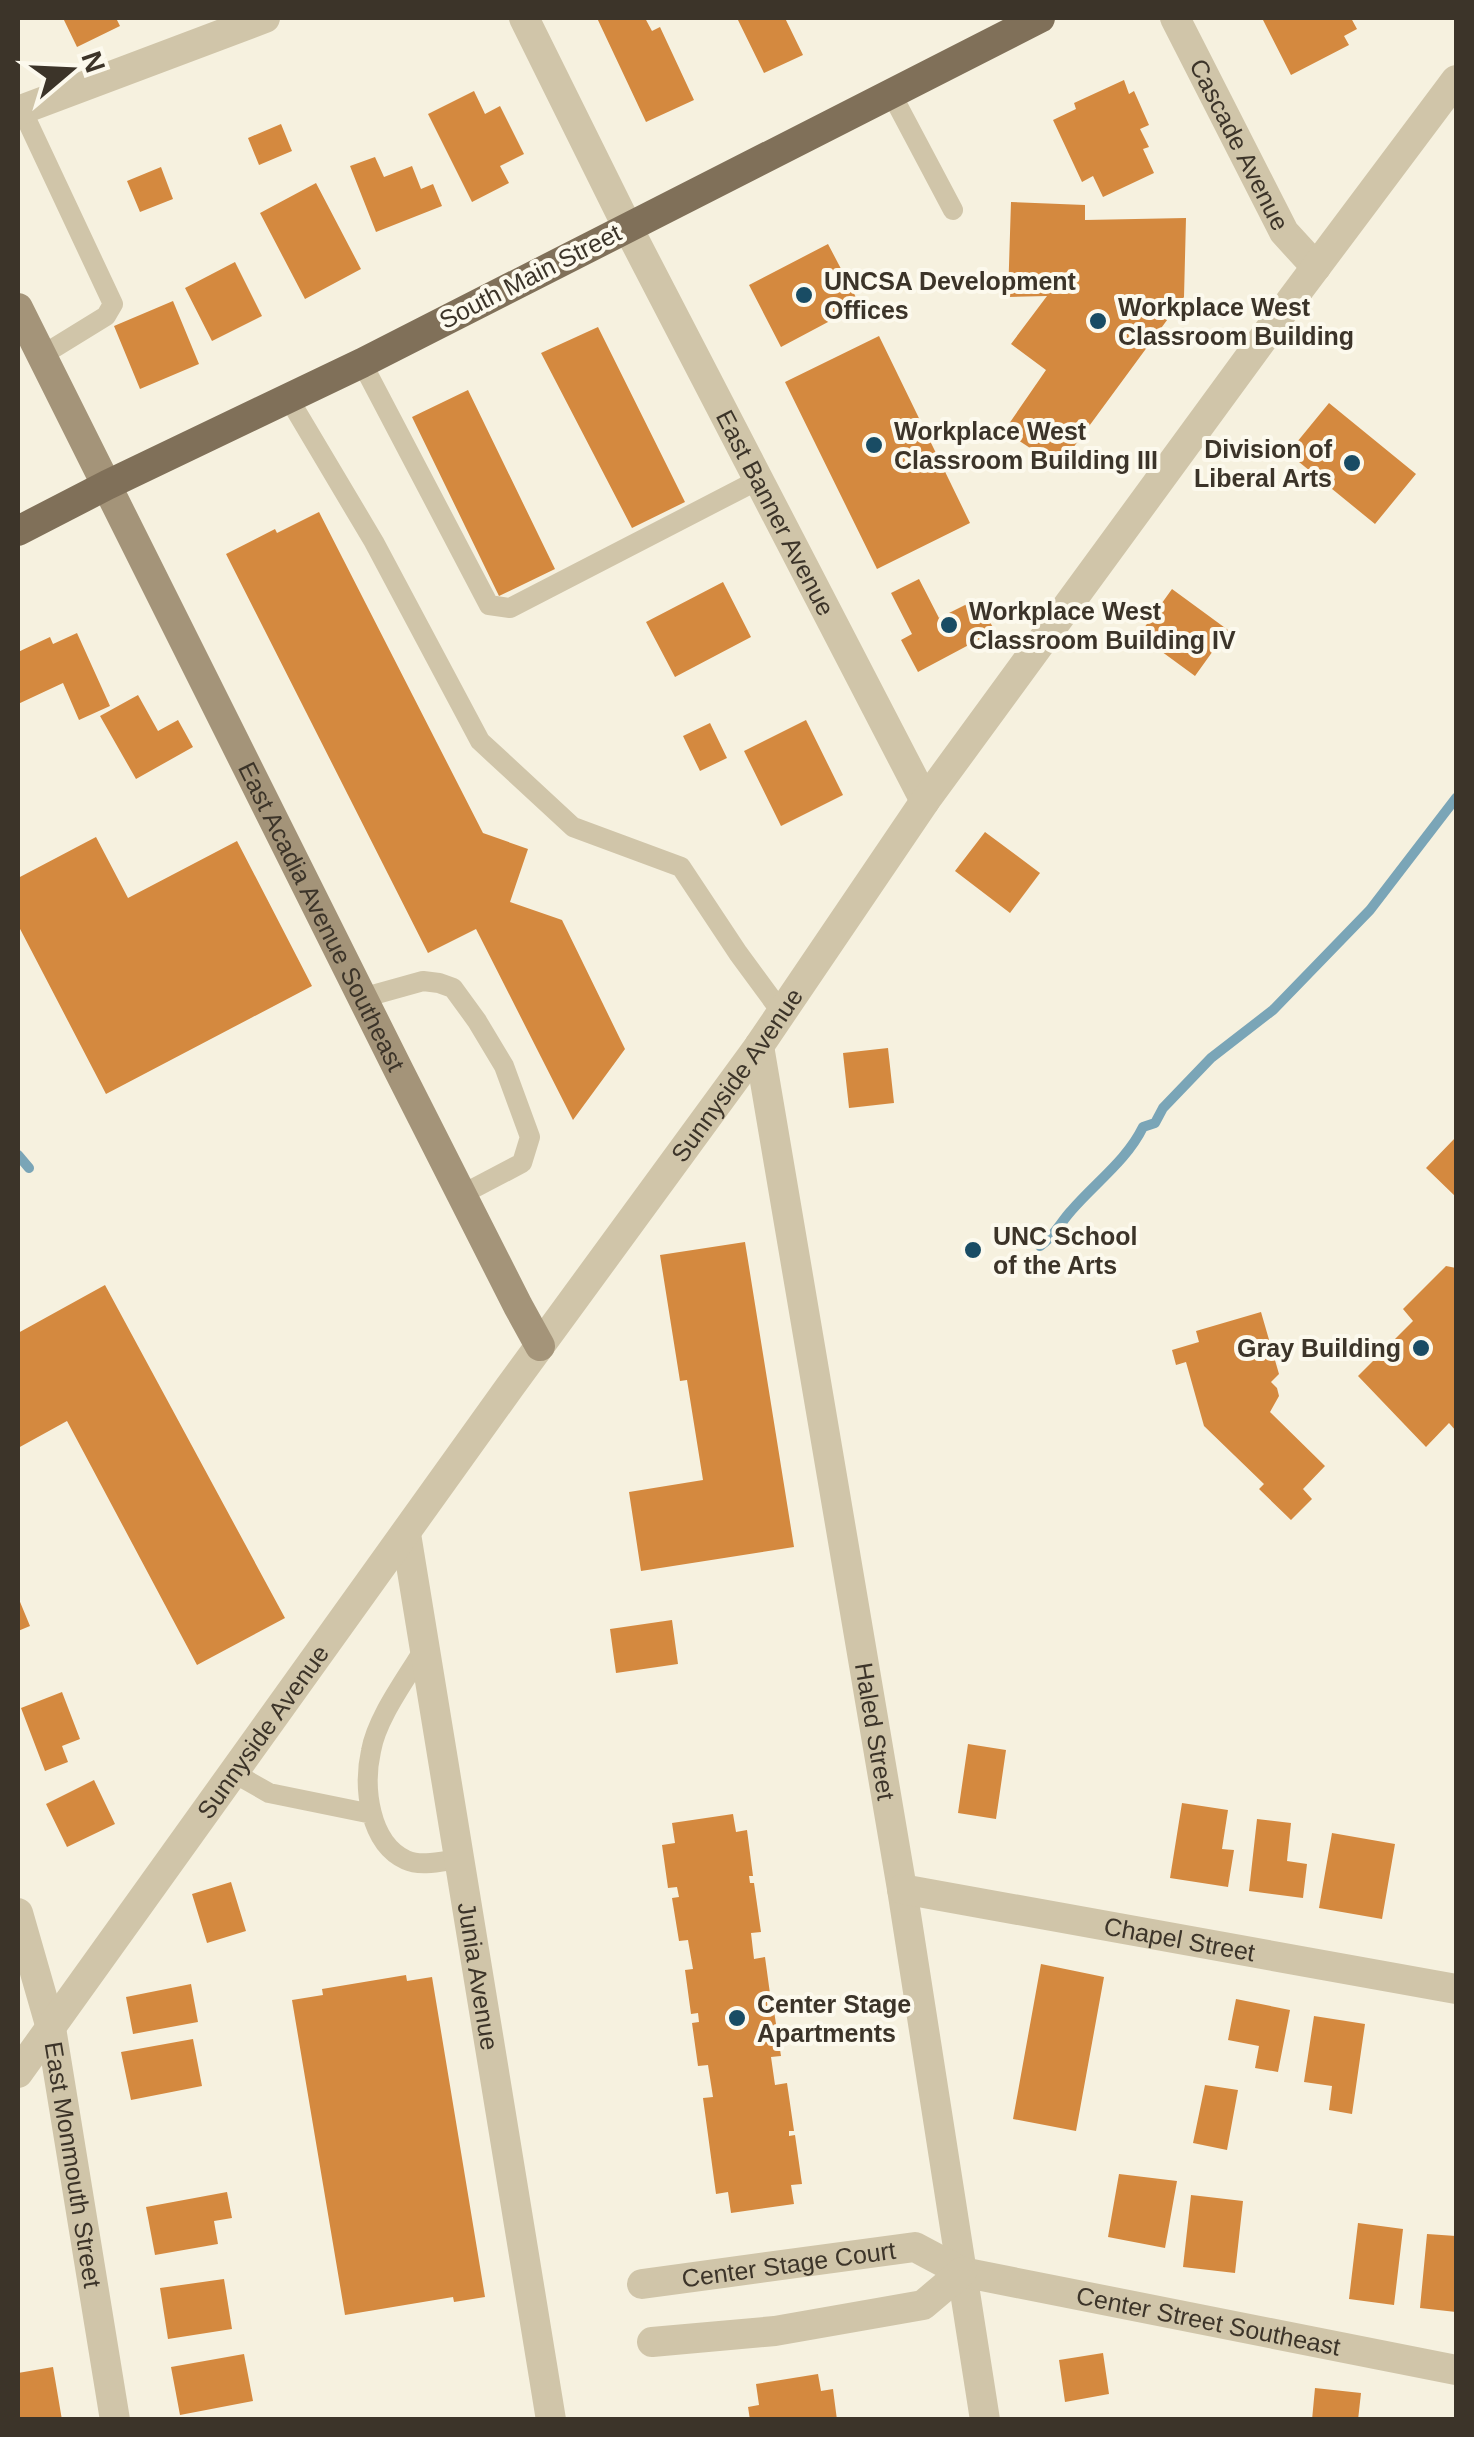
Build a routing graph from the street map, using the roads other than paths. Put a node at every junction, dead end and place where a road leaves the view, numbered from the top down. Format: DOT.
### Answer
graph roads {
  1 [pos="265,18"];
  2 [pos="524,18"];
  3 [pos="1040,18"];
  4 [pos="1176,18"];
  5 [pos="1456,80"];
  6 [pos="890,93"];
  7 [pos="20,111"];
  8 [pos="952,210"];
  9 [pos="627,226"];
  10 [pos="1316,267"];
  11 [pos="18,308"];
  12 [pos="42,356"];
  13 [pos="362,363"];
  14 [pos="289,399"];
  15 [pos="758,480"];
  16 [pos="107,486"];
  17 [pos="18,532"];
  18 [pos="925,801"];
  19 [pos="362,998"];
  20 [pos="782,1013"];
  21 [pos="759,1046"];
  22 [pos="461,1195"];
  23 [pos="540,1346"];
  24 [pos="406,1534"];
  25 [pos="424,1649"];
  26 [pos="234,1773"];
  27 [pos="372,1814"];
  28 [pos="459,1859"];
  29 [pos="902,1888"];
  30 [pos="18,1912"];
  31 [pos="1456,1989"];
  32 [pos="51,2028"];
  33 [pos="18,2073"];
  34 [pos="962,2272"];
  35 [pos="642,2284"];
  36 [pos="652,2342"];
  37 [pos="1456,2370"];
  38 [pos="115,2420"];
  39 [pos="551,2420"];
  40 [pos="985,2420"];
  1 -- 7 [label="street"];
  2 -- 9 [label="street, East Banner Avenue"];
  3 -- 6 [label="main road, South Main Street"];
  4 -- 10 [label="street, Cascade Avenue"];
  5 -- 10 [label="street, Sunnyside Avenue"];
  6 -- 8 [label="lane"];
  6 -- 9 [label="main road, South Main Street"];
  7 -- 12 [label="lane"];
  9 -- 13 [label="main road, South Main Street"];
  9 -- 15 [label="street, East Banner Avenue"];
  10 -- 18 [label="street, Sunnyside Avenue"];
  11 -- 12 [label="street, East Acadia Avenue Southeast"];
  12 -- 16 [label="street, East Acadia Avenue Southeast"];
  13 -- 14 [label="main road, South Main Street"];
  13 -- 15 [label="lane"];
  14 -- 16 [label="main road, South Main Street"];
  14 -- 20 [label="lane"];
  15 -- 18 [label="street, East Banner Avenue"];
  16 -- 17 [label="main road, South Main Street"];
  16 -- 19 [label="street, East Acadia Avenue Southeast"];
  18 -- 20 [label="street, Sunnyside Avenue"];
  19 -- 22 [label="street, East Acadia Avenue Southeast"];
  19 -- 22 [label="lane"];
  20 -- 21 [label="street, Sunnyside Avenue"];
  21 -- 23 [label="street, Sunnyside Avenue"];
  21 -- 29 [label="street, Haled Street"];
  22 -- 23 [label="street, East Acadia Avenue Southeast"];
  23 -- 24 [label="street, Sunnyside Avenue"];
  24 -- 25 [label="street, Junia Avenue"];
  24 -- 26 [label="street, Sunnyside Avenue"];
  25 -- 27 [label="lane"];
  25 -- 28 [label="street, Junia Avenue"];
  26 -- 27 [label="lane"];
  26 -- 32 [label="street, Sunnyside Avenue"];
  27 -- 28 [label="lane"];
  28 -- 39 [label="street, Junia Avenue"];
  29 -- 31 [label="street, Chapel Street"];
  29 -- 34 [label="street, Haled Street"];
  30 -- 32 [label="street, East Monmouth Street"];
  32 -- 33 [label="street, Sunnyside Avenue"];
  32 -- 38 [label="street, East Monmouth Street"];
  34 -- 35 [label="street, Center Stage Court"];
  34 -- 36 [label="street"];
  34 -- 37 [label="street, Center Street Southeast"];
  34 -- 40 [label="street, Haled Street"];
}
